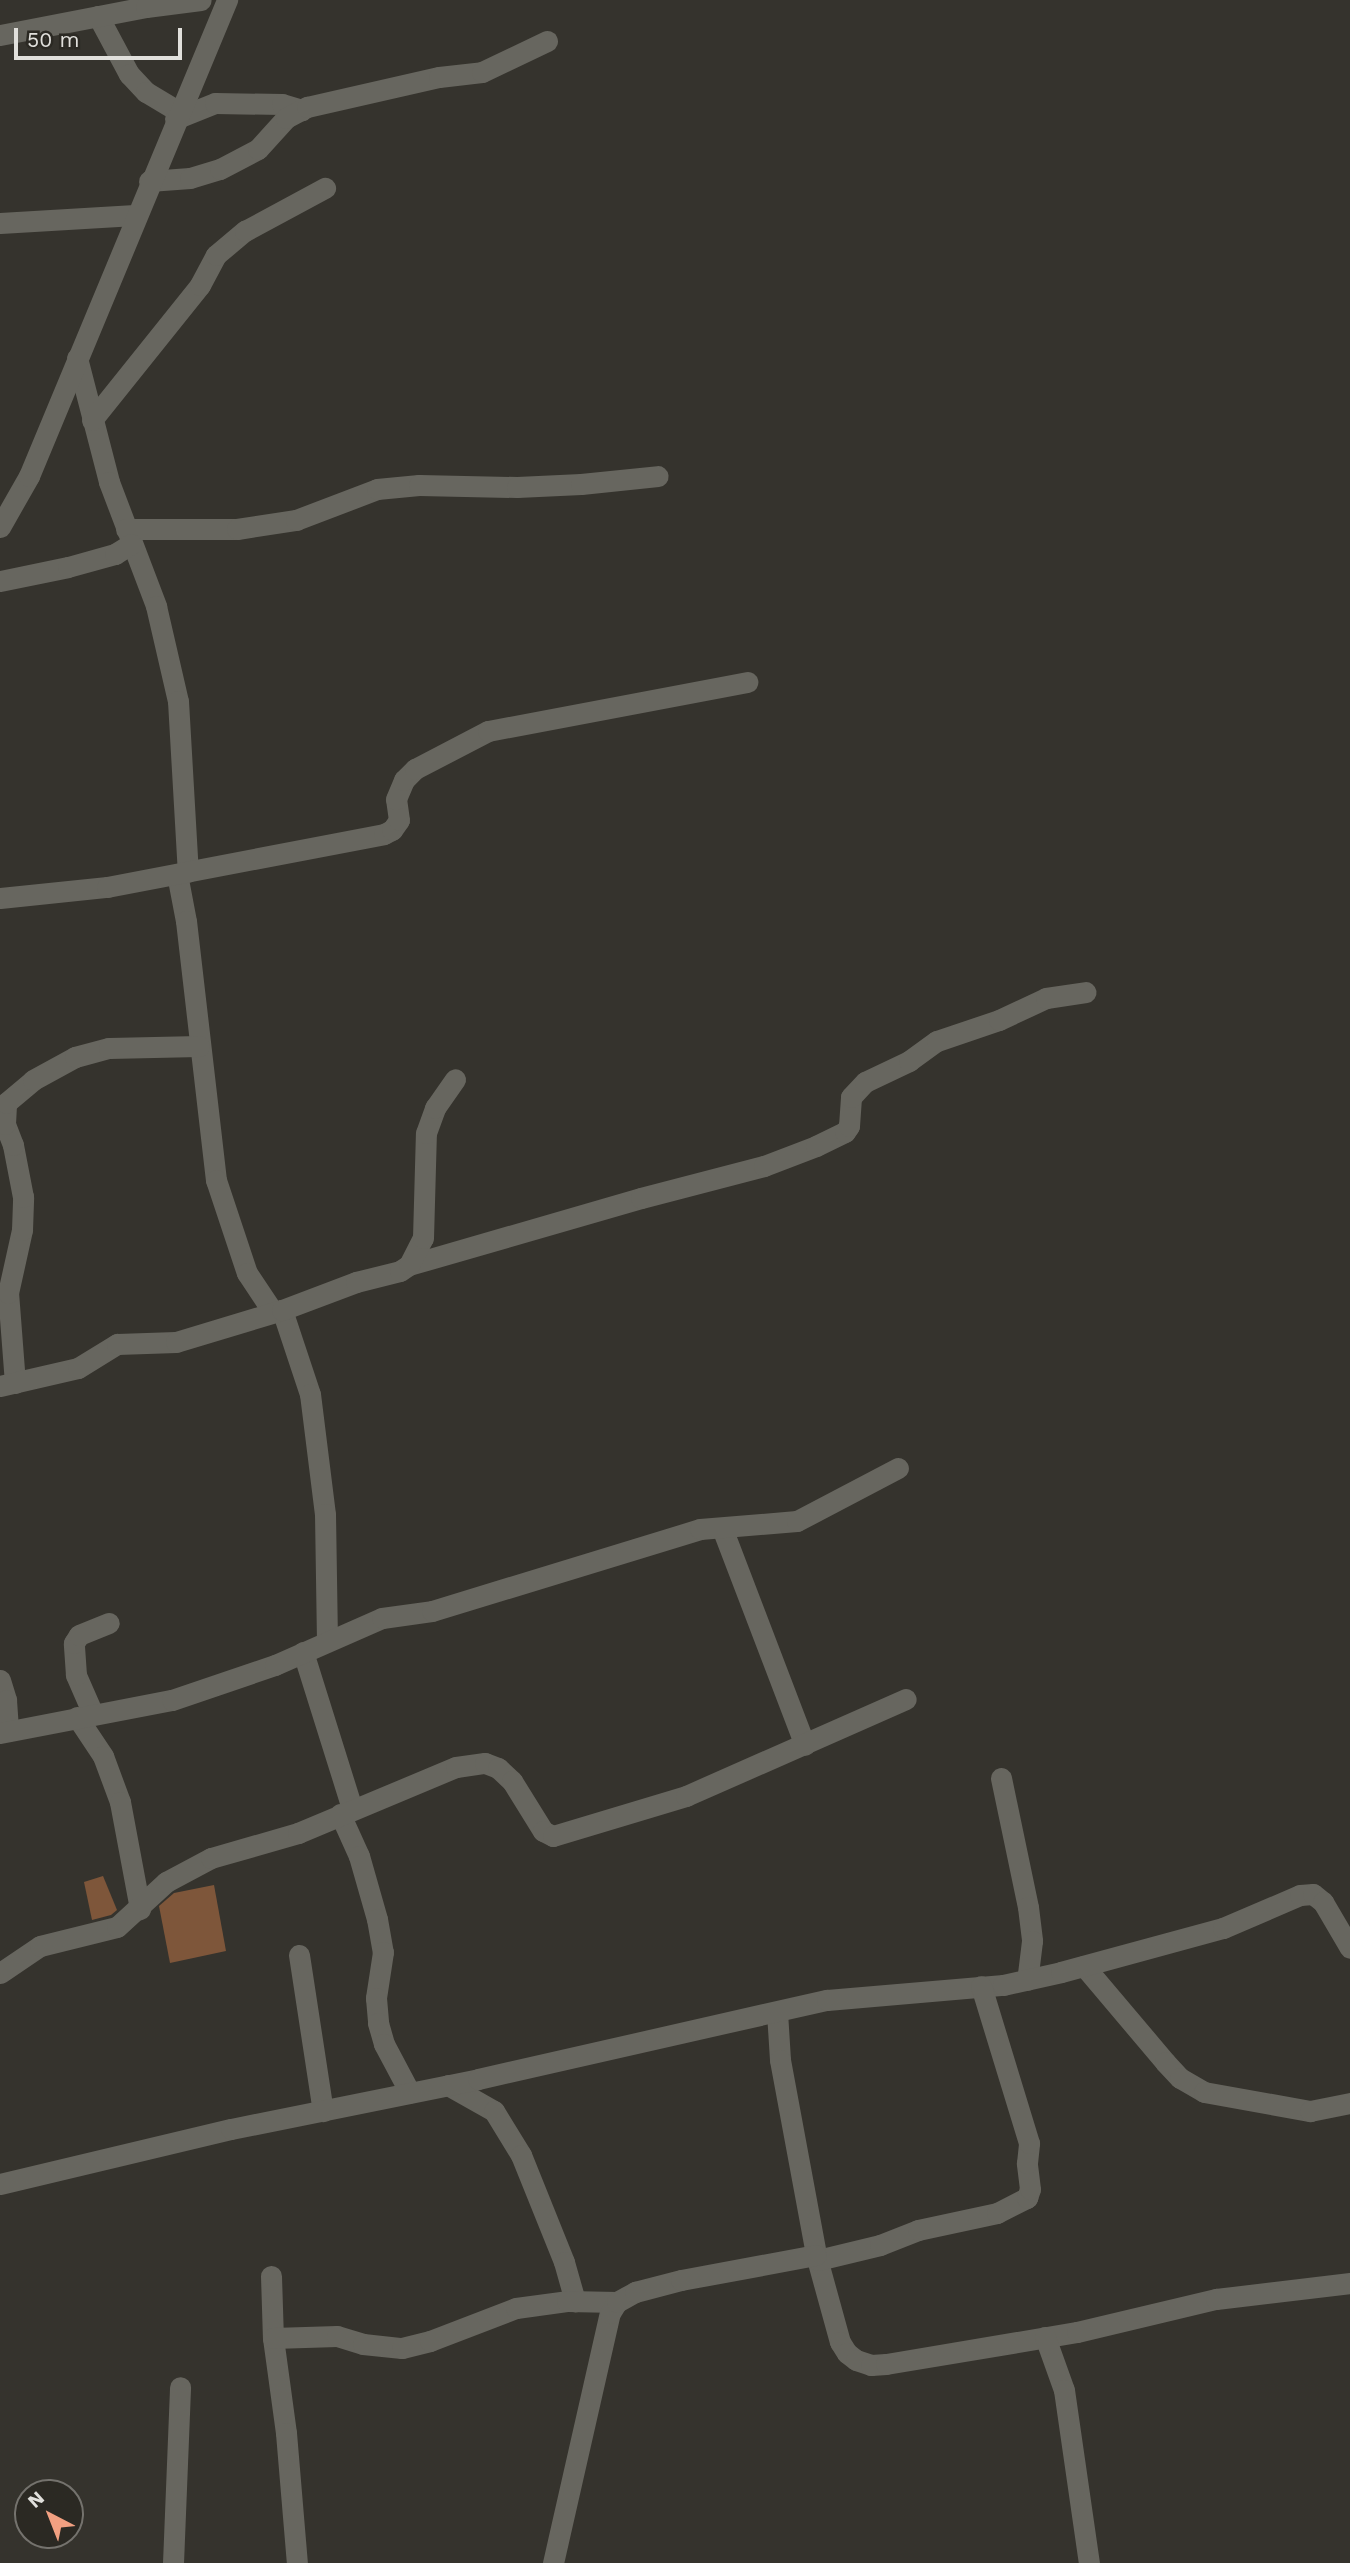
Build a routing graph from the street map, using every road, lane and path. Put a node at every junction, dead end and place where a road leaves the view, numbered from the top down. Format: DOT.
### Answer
graph roads {
  1 [pos="201,0"];
  2 [pos="227,0"];
  3 [pos="83,12"];
  4 [pos="0,35"];
  5 [pos="547,41"];
  6 [pos="302,110"];
  7 [pos="177,115"];
  8 [pos="149,181"];
  9 [pos="325,188"];
  10 [pos="135,215"];
  11 [pos="0,223"];
  12 [pos="77,358"];
  13 [pos="92,420"];
  14 [pos="658,476"];
  15 [pos="0,527"];
  16 [pos="129,536"];
  17 [pos="0,581"];
  18 [pos="747,682"];
  19 [pos="182,873"];
  20 [pos="0,898"];
  21 [pos="1086,992"];
  22 [pos="199,1046"];
  23 [pos="455,1079"];
  24 [pos="409,1265"];
  25 [pos="278,1311"];
  26 [pos="8,1384"];
  27 [pos="898,1468"];
  28 [pos="722,1528"];
  29 [pos="109,1623"];
  30 [pos="327,1640"];
  31 [pos="303,1652"];
  32 [pos="0,1680"];
  33 [pos="906,1699"];
  34 [pos="85,1716"];
  35 [pos="4,1732"];
  36 [pos="805,1745"];
  37 [pos="1001,1778"];
  38 [pos="346,1811"];
  39 [pos="140,1909"];
  40 [pos="1350,1948"];
  41 [pos="299,1955"];
  42 [pos="1084,1966"];
  43 [pos="0,1973"];
  44 [pos="1027,1980"];
  45 [pos="981,1986"];
  46 [pos="777,2012"];
  47 [pos="448,2085"];
  48 [pos="410,2093"];
  49 [pos="1350,2103"];
  50 [pos="323,2110"];
  51 [pos="0,2184"];
  52 [pos="817,2257"];
  53 [pos="271,2276"];
  54 [pos="1350,2283"];
  55 [pos="575,2301"];
  56 [pos="617,2302"];
  57 [pos="1045,2337"];
  58 [pos="273,2338"];
  59 [pos="180,2387"];
  60 [pos="559,2558"];
  61 [pos="173,2563"];
  62 [pos="297,2563"];
  63 [pos="1089,2563"];
  1 -- 3 [label="street"];
  2 -- 7 [label="street"];
  3 -- 4 [label="street"];
  3 -- 7 [label="street"];
  5 -- 6 [label="street"];
  6 -- 7 [label="street"];
  6 -- 8 [label="street"];
  7 -- 8 [label="street"];
  8 -- 10 [label="street"];
  9 -- 13 [label="street"];
  10 -- 11 [label="street"];
  10 -- 12 [label="street"];
  12 -- 13 [label="street"];
  12 -- 15 [label="street"];
  13 -- 16 [label="street"];
  14 -- 16 [label="street"];
  16 -- 17 [label="street"];
  16 -- 19 [label="street"];
  18 -- 19 [label="street"];
  19 -- 20 [label="street"];
  19 -- 22 [label="street"];
  21 -- 24 [label="street"];
  22 -- 25 [label="street"];
  22 -- 26 [label="street"];
  23 -- 24 [label="street"];
  24 -- 25 [label="street"];
  25 -- 26 [label="street"];
  25 -- 30 [label="street"];
  27 -- 28 [label="street"];
  28 -- 30 [label="street"];
  28 -- 36 [label="street"];
  29 -- 34 [label="street"];
  30 -- 31 [label="street"];
  31 -- 34 [label="street"];
  31 -- 38 [label="street"];
  32 -- 35 [label="street"];
  33 -- 36 [label="street"];
  34 -- 35 [label="street"];
  34 -- 39 [label="street"];
  36 -- 38 [label="street"];
  37 -- 44 [label="street"];
  38 -- 39 [label="street"];
  38 -- 48 [label="street"];
  39 -- 43 [label="street"];
  40 -- 42 [label="street"];
  41 -- 50 [label="street"];
  42 -- 44 [label="street"];
  42 -- 49 [label="street"];
  44 -- 45 [label="street"];
  45 -- 46 [label="street"];
  45 -- 52 [label="street"];
  46 -- 47 [label="street"];
  46 -- 52 [label="street"];
  47 -- 48 [label="street"];
  47 -- 55 [label="street"];
  48 -- 50 [label="street"];
  50 -- 51 [label="street"];
  52 -- 56 [label="street"];
  52 -- 57 [label="street"];
  53 -- 58 [label="street"];
  54 -- 57 [label="street"];
  55 -- 56 [label="street"];
  55 -- 58 [label="street"];
  56 -- 60 [label="street"];
  57 -- 63 [label="street"];
  58 -- 62 [label="street"];
  59 -- 61 [label="street"];
}
